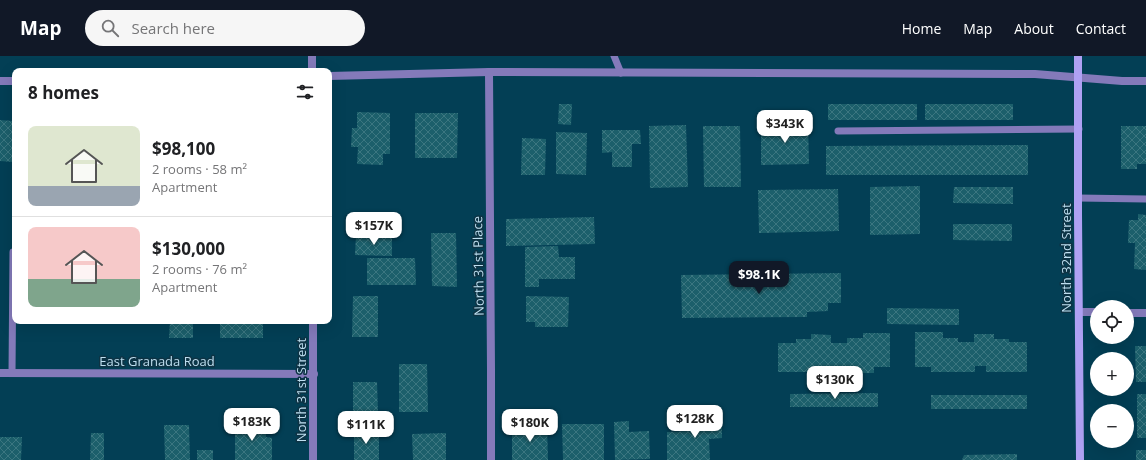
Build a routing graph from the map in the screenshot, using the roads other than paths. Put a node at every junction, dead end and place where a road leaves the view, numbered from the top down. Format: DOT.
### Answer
graph roads {
  1 [pos="312,56"];
  2 [pos="614,56"];
  3 [pos="1078,56"];
  4 [pos="312,68"];
  5 [pos="489,72"];
  6 [pos="621,73"];
  7 [pos="332,76"];
  8 [pos="1079,77"];
  9 [pos="0,81"];
  10 [pos="12,81"];
  11 [pos="1146,81"];
  12 [pos="1079,128"];
  13 [pos="838,131"];
  14 [pos="1078,198"];
  15 [pos="1146,199"];
  16 [pos="1079,312"];
  17 [pos="1090,312"];
  18 [pos="1134,313"];
  19 [pos="1146,313"];
  20 [pos="12,324"];
  21 [pos="313,324"];
  22 [pos="0,373"];
  23 [pos="12,373"];
  24 [pos="314,374"];
  25 [pos="313,460"];
  26 [pos="491,460"];
  27 [pos="1080,460"];
  1 -- 4 [label="street"];
  2 -- 6 [label="lane"];
  3 -- 8 [label="main road, North 32nd Street"];
  5 -- 6 [label="street"];
  5 -- 7 [label="street"];
  5 -- 26 [label="street, North 31st Place"];
  6 -- 8 [label="street"];
  8 -- 11 [label="street"];
  8 -- 12 [label="main road, North 32nd Street"];
  9 -- 10 [label="street"];
  12 -- 13 [label="lane"];
  12 -- 14 [label="main road, North 32nd Street"];
  14 -- 15 [label="lane"];
  14 -- 16 [label="main road, North 32nd Street"];
  16 -- 17 [label="street"];
  16 -- 27 [label="main road, North 32nd Street"];
  18 -- 19 [label="street"];
  20 -- 23 [label="lane"];
  21 -- 24 [label="street, North 31st Street"];
  22 -- 23 [label="street, East Granada Road"];
  23 -- 24 [label="street, East Granada Road"];
  24 -- 25 [label="street, North 31st Street"];
}
